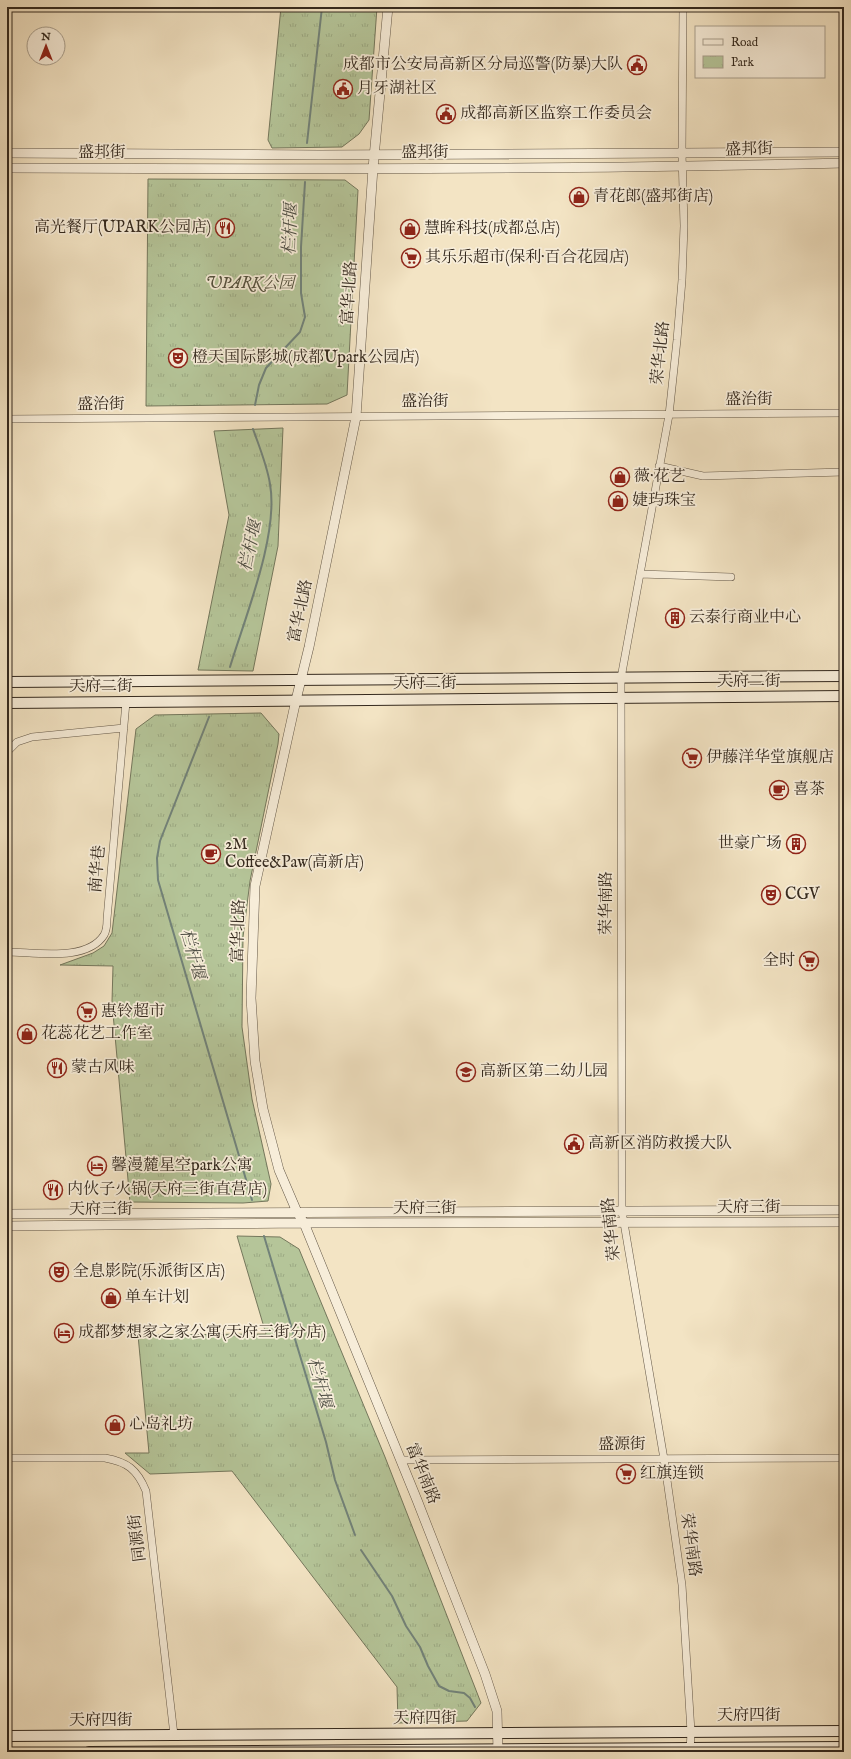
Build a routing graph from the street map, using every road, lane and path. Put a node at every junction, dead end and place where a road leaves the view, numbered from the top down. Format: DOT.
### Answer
graph roads {
  1 [pos="388,7"];
  2 [pos="682,7"];
  3 [pos="844,152"];
  4 [pos="7,153"];
  5 [pos="682,153"];
  6 [pos="374,154"];
  7 [pos="844,163"];
  8 [pos="683,167"];
  9 [pos="7,168"];
  10 [pos="373,168"];
  11 [pos="844,414"];
  12 [pos="669,415"];
  13 [pos="356,417"];
  14 [pos="7,420"];
  15 [pos="659,466"];
  16 [pos="844,472"];
  17 [pos="640,574"];
  18 [pos="731,577"];
  19 [pos="844,676"];
  20 [pos="621,678"];
  21 [pos="300,680"];
  22 [pos="7,682"];
  23 [pos="844,696"];
  24 [pos="621,698"];
  25 [pos="296,700"];
  26 [pos="126,702"];
  27 [pos="7,703"];
  28 [pos="124,728"];
  29 [pos="7,752"];
  30 [pos="7,952"];
  31 [pos="844,1210"];
  32 [pos="622,1211"];
  33 [pos="297,1212"];
  34 [pos="7,1214"];
  35 [pos="844,1222"];
  36 [pos="304,1223"];
  37 [pos="623,1223"];
  38 [pos="7,1226"];
  39 [pos="7,1458"];
  40 [pos="844,1458"];
  41 [pos="664,1459"];
  42 [pos="401,1460"];
  43 [pos="844,1731"];
  44 [pos="691,1732"];
  45 [pos="498,1733"];
  46 [pos="174,1735"];
  47 [pos="7,1736"];
  48 [pos="844,1746"];
  49 [pos="498,1750"];
  50 [pos="690,1750"];
  51 [pos="89,1752"];
  52 [pos="176,1752"];
  1 -- 6 [label="street, 富华北路"];
  2 -- 5 [label="street, 荣华北路"];
  3 -- 5 [label="street, 盛邦街"];
  4 -- 6 [label="street, 盛邦街"];
  5 -- 6 [label="street, 盛邦街"];
  5 -- 8 [label="street, 荣华北路"];
  6 -- 10 [label="street, 富华北路"];
  7 -- 8 [label="street, 盛邦街"];
  8 -- 10 [label="street, 盛邦街"];
  8 -- 12 [label="street, 荣华北路"];
  9 -- 10 [label="street, 盛邦街"];
  10 -- 13 [label="street, 富华北路"];
  11 -- 12 [label="street, 盛治街"];
  12 -- 13 [label="street, 盛治街"];
  12 -- 15 [label="street, 荣华北路"];
  13 -- 14 [label="street, 盛治街"];
  13 -- 21 [label="street, 富华北路"];
  15 -- 16 [label="street"];
  15 -- 17 [label="street, 荣华北路"];
  17 -- 18 [label="street"];
  17 -- 20 [label="street, 荣华北路"];
  19 -- 20 [label="main road, 天府二街"];
  20 -- 21 [label="main road, 天府二街"];
  20 -- 24 [label="street, 荣华北路"];
  21 -- 22 [label="main road, 天府二街"];
  21 -- 25 [label="street, 富华北路"];
  23 -- 24 [label="main road, 天府二街"];
  24 -- 25 [label="main road, 天府二街"];
  24 -- 32 [label="street, 荣华南路"];
  25 -- 26 [label="main road, 天府二街"];
  25 -- 33 [label="street, 富华北路"];
  26 -- 27 [label="main road, 天府二街"];
  26 -- 28 [label="street, 南华巷"];
  28 -- 29 [label="street"];
  28 -- 30 [label="street, 南华巷"];
  31 -- 32 [label="street, 天府三街"];
  32 -- 33 [label="street, 天府三街"];
  32 -- 37 [label="street, 荣华南路"];
  33 -- 34 [label="street, 天府三街"];
  33 -- 36 [label="street, 富华南路"];
  35 -- 37 [label="street, 天府三街"];
  36 -- 37 [label="street, 天府三街"];
  36 -- 38 [label="street, 天府三街"];
  36 -- 42 [label="street, 富华南路"];
  37 -- 41 [label="street, 荣华南路"];
  39 -- 46 [label="street, 同源街"];
  40 -- 41 [label="street, 盛源街"];
  41 -- 42 [label="street, 盛源街"];
  41 -- 44 [label="street, 荣华南路"];
  42 -- 45 [label="street, 富华南路"];
  43 -- 44 [label="main road, 天府四街"];
  44 -- 45 [label="main road, 天府四街"];
  44 -- 50 [label="street, 荣华南路"];
  45 -- 46 [label="main road, 天府四街"];
  45 -- 49 [label="street, 富华南路"];
  46 -- 47 [label="main road, 天府四街"];
  48 -- 50 [label="main road, 天府四街"];
  49 -- 50 [label="main road, 天府四街"];
  49 -- 52 [label="main road, 天府四街"];
  51 -- 52 [label="main road, 天府四街"];
}
